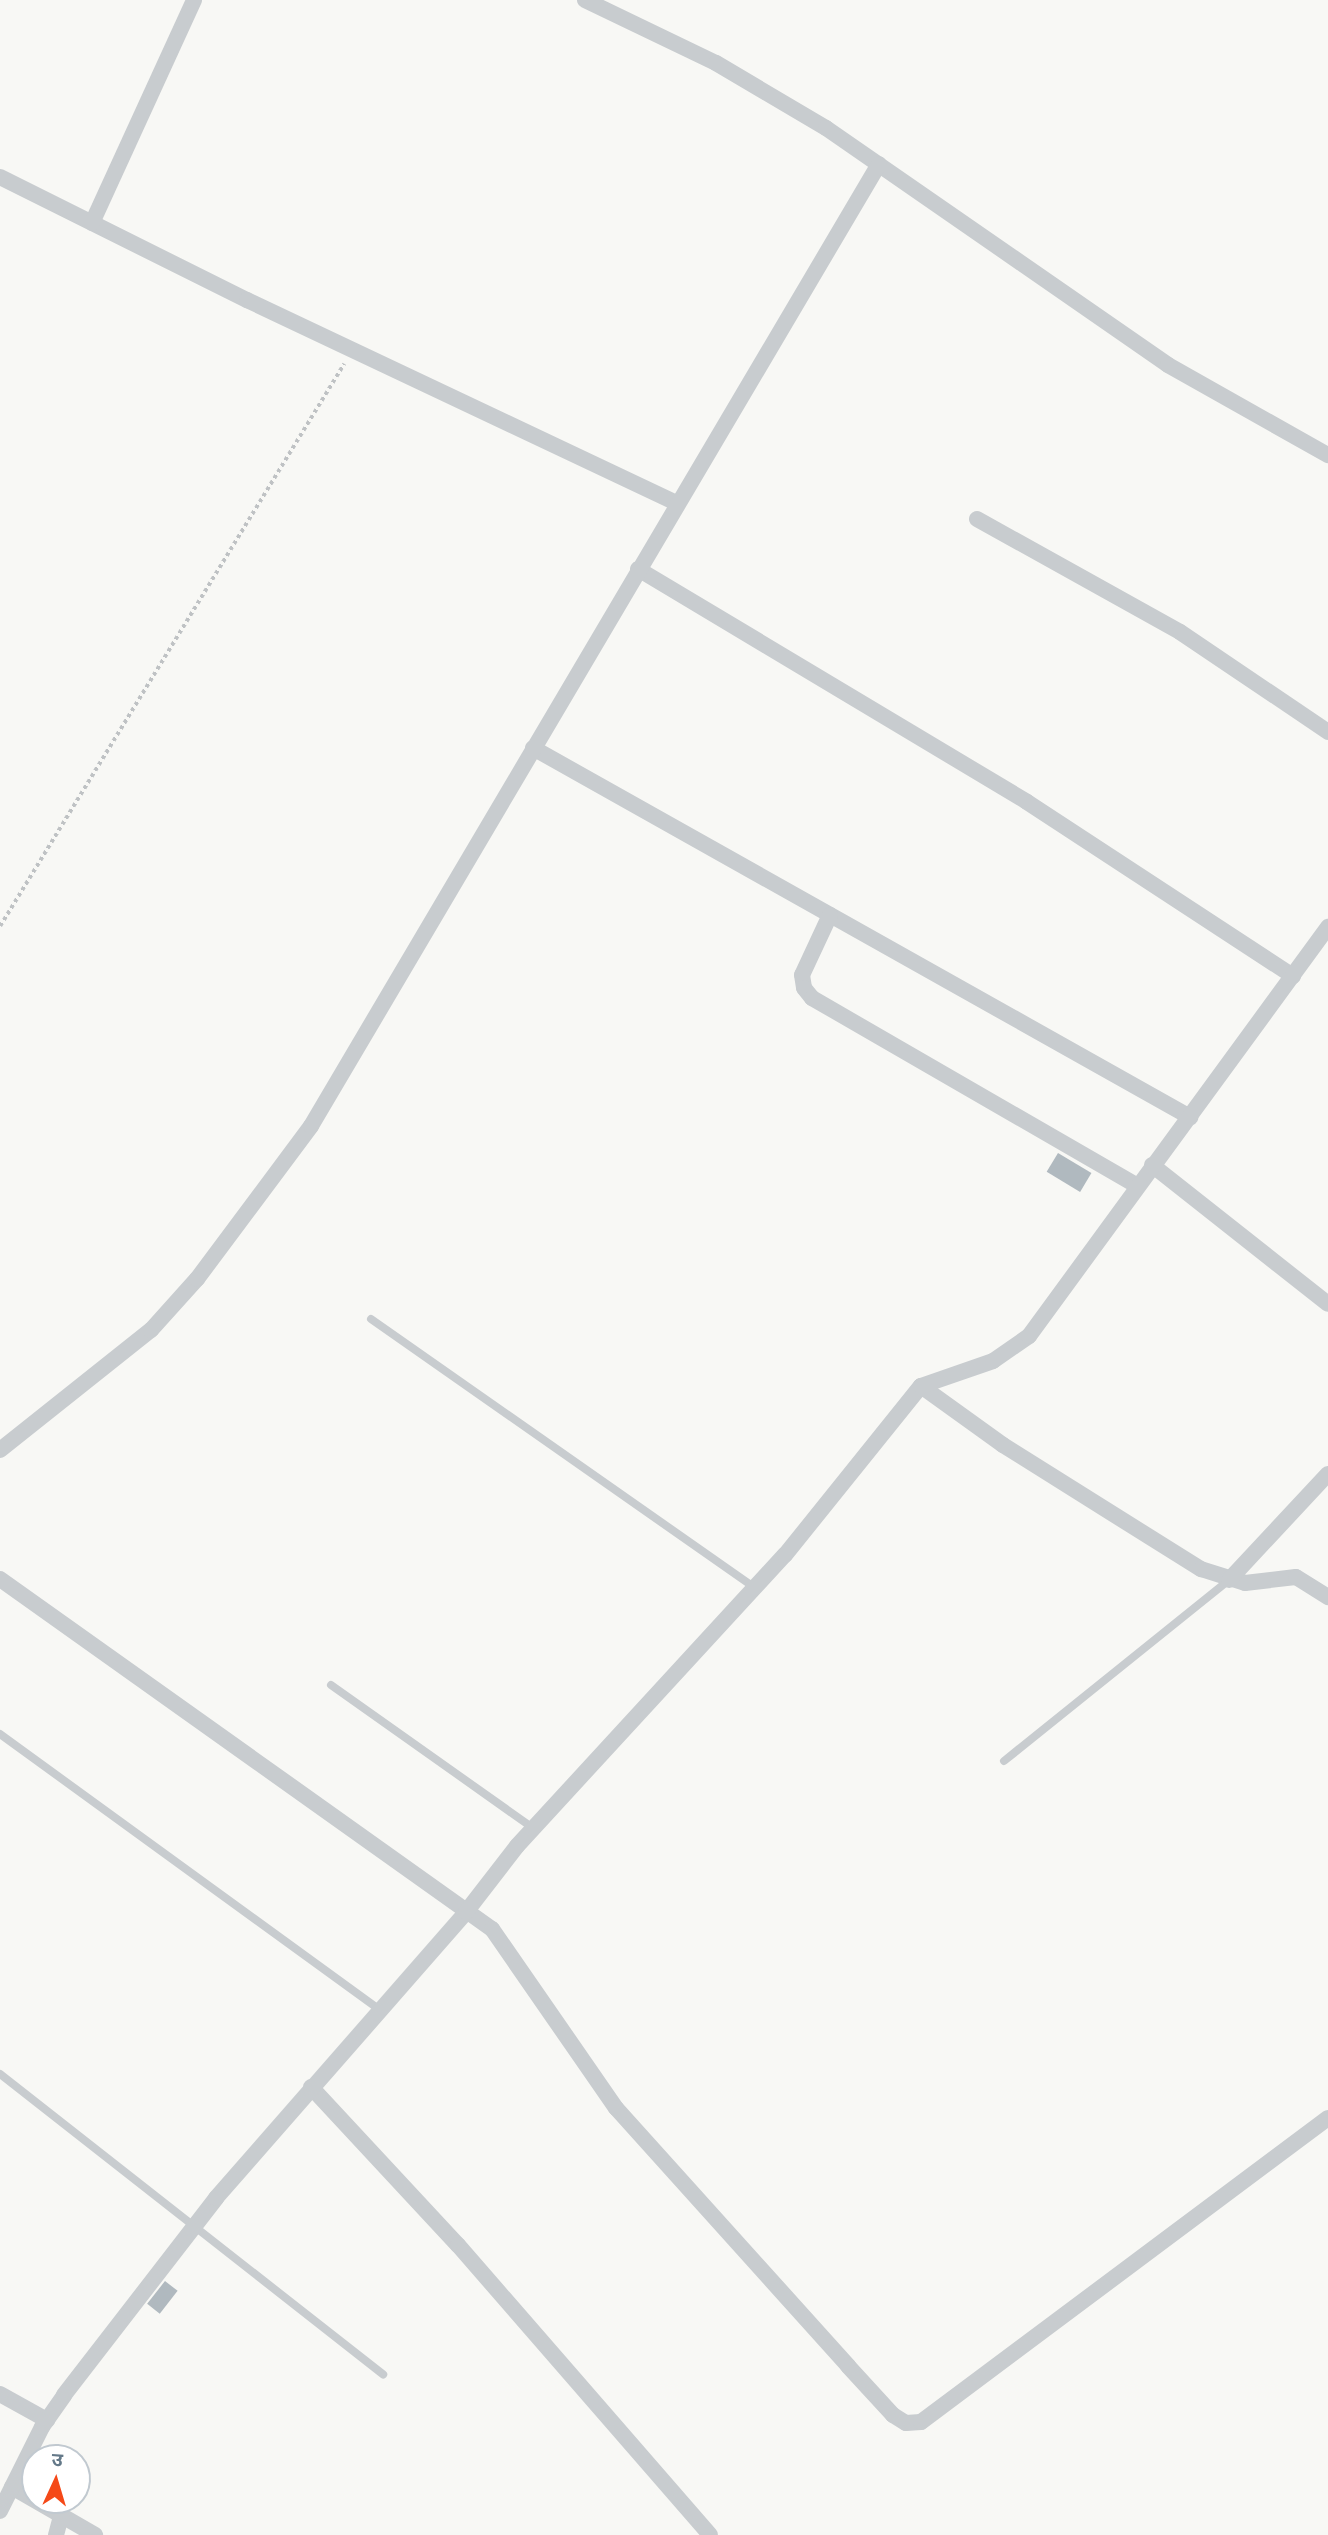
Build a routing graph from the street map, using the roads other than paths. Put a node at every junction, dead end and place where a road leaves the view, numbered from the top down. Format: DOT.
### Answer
graph roads {
  1 [pos="194,0"];
  2 [pos="585,0"];
  3 [pos="879,164"];
  4 [pos="0,177"];
  5 [pos="92,223"];
  6 [pos="1328,455"];
  7 [pos="677,503"];
  8 [pos="977,519"];
  9 [pos="638,569"];
  10 [pos="1328,732"];
  11 [pos="533,748"];
  12 [pos="830,915"];
  13 [pos="1328,927"];
  14 [pos="1293,976"];
  15 [pos="1189,1117"];
  16 [pos="1152,1165"];
  17 [pos="1136,1185"];
  18 [pos="1328,1304"];
  19 [pos="371,1319"];
  20 [pos="921,1386"];
  21 [pos="0,1450"];
  22 [pos="1328,1474"];
  23 [pos="0,1579"];
  24 [pos="1230,1580"];
  25 [pos="755,1588"];
  26 [pos="1328,1597"];
  27 [pos="331,1685"];
  28 [pos="0,1734"];
  29 [pos="1004,1761"];
  30 [pos="533,1828"];
  31 [pos="467,1912"];
  32 [pos="379,2009"];
  33 [pos="0,2074"];
  34 [pos="311,2087"];
  35 [pos="1328,2118"];
  36 [pos="197,2224"];
  37 [pos="383,2374"];
  38 [pos="0,2394"];
  39 [pos="47,2420"];
  40 [pos="12,2487"];
  41 [pos="0,2511"];
  42 [pos="61,2516"];
  43 [pos="56,2535"];
  44 [pos="95,2535"];
  45 [pos="710,2535"];
  1 -- 5 [label="street"];
  2 -- 3 [label="street"];
  3 -- 6 [label="street"];
  3 -- 7 [label="street"];
  4 -- 5 [label="street"];
  5 -- 7 [label="street"];
  7 -- 9 [label="street"];
  8 -- 10 [label="street"];
  9 -- 11 [label="street"];
  9 -- 14 [label="street"];
  11 -- 12 [label="street"];
  11 -- 21 [label="street"];
  12 -- 15 [label="street"];
  12 -- 17 [label="street"];
  13 -- 14 [label="street"];
  14 -- 15 [label="street"];
  15 -- 16 [label="street"];
  16 -- 17 [label="street"];
  16 -- 18 [label="street"];
  17 -- 20 [label="street"];
  19 -- 25 [label="lane"];
  20 -- 24 [label="street"];
  20 -- 25 [label="street"];
  22 -- 24 [label="street"];
  23 -- 31 [label="street"];
  24 -- 26 [label="street"];
  24 -- 29 [label="lane"];
  25 -- 30 [label="street"];
  27 -- 30 [label="lane"];
  28 -- 32 [label="lane"];
  30 -- 31 [label="street"];
  31 -- 32 [label="street"];
  31 -- 35 [label="street"];
  32 -- 34 [label="street"];
  33 -- 36 [label="lane"];
  34 -- 36 [label="street"];
  34 -- 45 [label="street"];
  36 -- 37 [label="lane"];
  36 -- 39 [label="street"];
  38 -- 39 [label="street"];
  39 -- 40 [label="street"];
  40 -- 41 [label="street"];
  40 -- 42 [label="street"];
  42 -- 43 [label="street"];
  42 -- 44 [label="street"];
}
